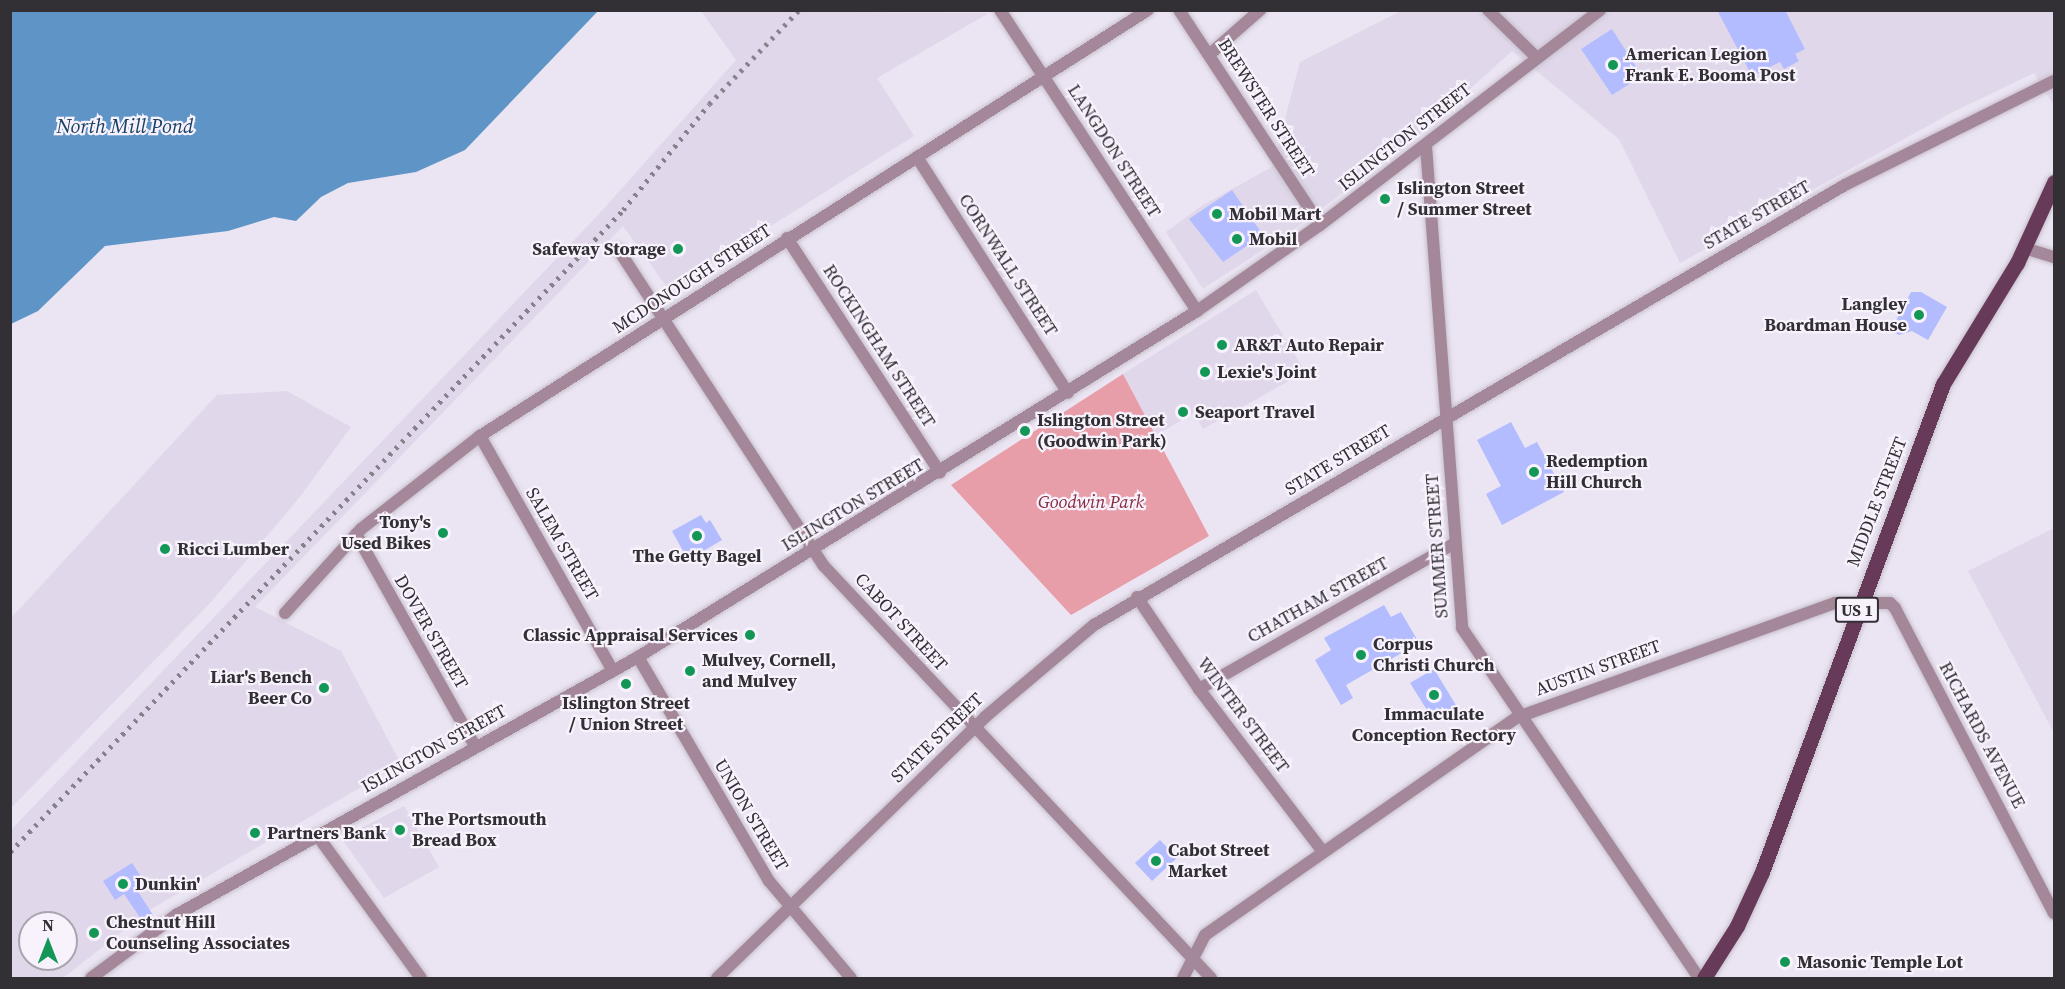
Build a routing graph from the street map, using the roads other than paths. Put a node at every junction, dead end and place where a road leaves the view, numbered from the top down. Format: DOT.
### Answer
graph roads {
  1 [pos="1000,10"];
  2 [pos="1148,10"];
  3 [pos="1179,10"];
  4 [pos="1260,10"];
  5 [pos="1488,10"];
  6 [pos="1600,10"];
  7 [pos="1210,54"];
  8 [pos="1536,57"];
  9 [pos="1044,78"];
  10 [pos="2055,81"];
  11 [pos="1426,146"];
  12 [pos="917,157"];
  13 [pos="2055,182"];
  14 [pos="2051,203"];
  15 [pos="1320,225"];
  16 [pos="787,238"];
  17 [pos="2024,248"];
  18 [pos="618,249"];
  19 [pos="2055,257"];
  20 [pos="1197,311"];
  21 [pos="662,320"];
  22 [pos="1068,393"];
  23 [pos="1446,417"];
  24 [pos="480,436"];
  25 [pos="940,473"];
  26 [pos="356,534"];
  27 [pos="1455,543"];
  28 [pos="812,551"];
  29 [pos="1137,597"];
  30 [pos="1860,603"];
  31 [pos="285,613"];
  32 [pos="638,657"];
  33 [pos="613,670"];
  34 [pos="1199,689"];
  35 [pos="1518,717"];
  36 [pos="974,728"];
  37 [pos="475,746"];
  38 [pos="317,835"];
  39 [pos="1323,852"];
  40 [pos="787,907"];
  41 [pos="2055,912"];
  42 [pos="1193,960"];
  43 [pos="91,978"];
  44 [pos="421,978"];
  45 [pos="717,978"];
  46 [pos="851,978"];
  47 [pos="1183,978"];
  48 [pos="1210,978"];
  49 [pos="1699,978"];
  50 [pos="1704,978"];
  1 -- 9 [label="street, LANGDON STREET"];
  2 -- 9 [label="street, MCDONOUGH STREET"];
  3 -- 7 [label="street, BREWSTER STREET"];
  4 -- 7 [label="street"];
  5 -- 8 [label="street"];
  6 -- 8 [label="street, ISLINGTON STREET"];
  7 -- 15 [label="street, BREWSTER STREET"];
  8 -- 11 [label="street, ISLINGTON STREET"];
  9 -- 12 [label="street, MCDONOUGH STREET"];
  9 -- 20 [label="street, LANGDON STREET"];
  10 -- 23 [label="street, STATE STREET"];
  11 -- 15 [label="street, ISLINGTON STREET"];
  11 -- 23 [label="street, SUMMER STREET"];
  12 -- 16 [label="street, MCDONOUGH STREET"];
  12 -- 22 [label="street, CORNWALL STREET"];
  13 -- 14 [label="main road, MIDDLE STREET / US 1"];
  14 -- 17 [label="main road, MIDDLE STREET / US 1"];
  15 -- 20 [label="street, ISLINGTON STREET"];
  16 -- 21 [label="street, MCDONOUGH STREET"];
  16 -- 25 [label="street, ROCKINGHAM STREET"];
  17 -- 19 [label="street"];
  17 -- 30 [label="main road, MIDDLE STREET / US 1"];
  18 -- 21 [label="street, CABOT STREET"];
  20 -- 22 [label="street, ISLINGTON STREET"];
  21 -- 24 [label="street, MCDONOUGH STREET"];
  21 -- 28 [label="street, CABOT STREET"];
  22 -- 25 [label="street, ISLINGTON STREET"];
  23 -- 27 [label="street, SUMMER STREET"];
  23 -- 29 [label="street, STATE STREET"];
  24 -- 26 [label="street, MCDONOUGH STREET"];
  24 -- 33 [label="street, SALEM STREET"];
  25 -- 28 [label="street, ISLINGTON STREET"];
  26 -- 31 [label="street, MCDONOUGH STREET"];
  26 -- 37 [label="street, DOVER STREET"];
  27 -- 34 [label="street, CHATHAM STREET"];
  27 -- 35 [label="street, SUMMER STREET"];
  28 -- 32 [label="street, ISLINGTON STREET"];
  28 -- 36 [label="street, CABOT STREET"];
  29 -- 34 [label="street, WINTER STREET"];
  29 -- 36 [label="street, STATE STREET"];
  30 -- 35 [label="street, AUSTIN STREET"];
  30 -- 41 [label="street, RICHARDS AVENUE"];
  30 -- 50 [label="main road, MIDDLE STREET / US 1"];
  32 -- 33 [label="street, ISLINGTON STREET"];
  32 -- 40 [label="street, UNION STREET"];
  33 -- 37 [label="street, ISLINGTON STREET"];
  34 -- 39 [label="street, WINTER STREET"];
  35 -- 39 [label="street, AUSTIN STREET"];
  35 -- 49 [label="street, SUMMER STREET"];
  36 -- 40 [label="street, STATE STREET"];
  36 -- 42 [label="street, CABOT STREET"];
  37 -- 38 [label="street, ISLINGTON STREET"];
  38 -- 43 [label="street, ISLINGTON STREET"];
  38 -- 44 [label="street"];
  39 -- 42 [label="street, AUSTIN STREET"];
  40 -- 45 [label="street, STATE STREET"];
  40 -- 46 [label="street, UNION STREET"];
  42 -- 47 [label="street, AUSTIN STREET"];
  42 -- 48 [label="street, CABOT STREET"];
}
